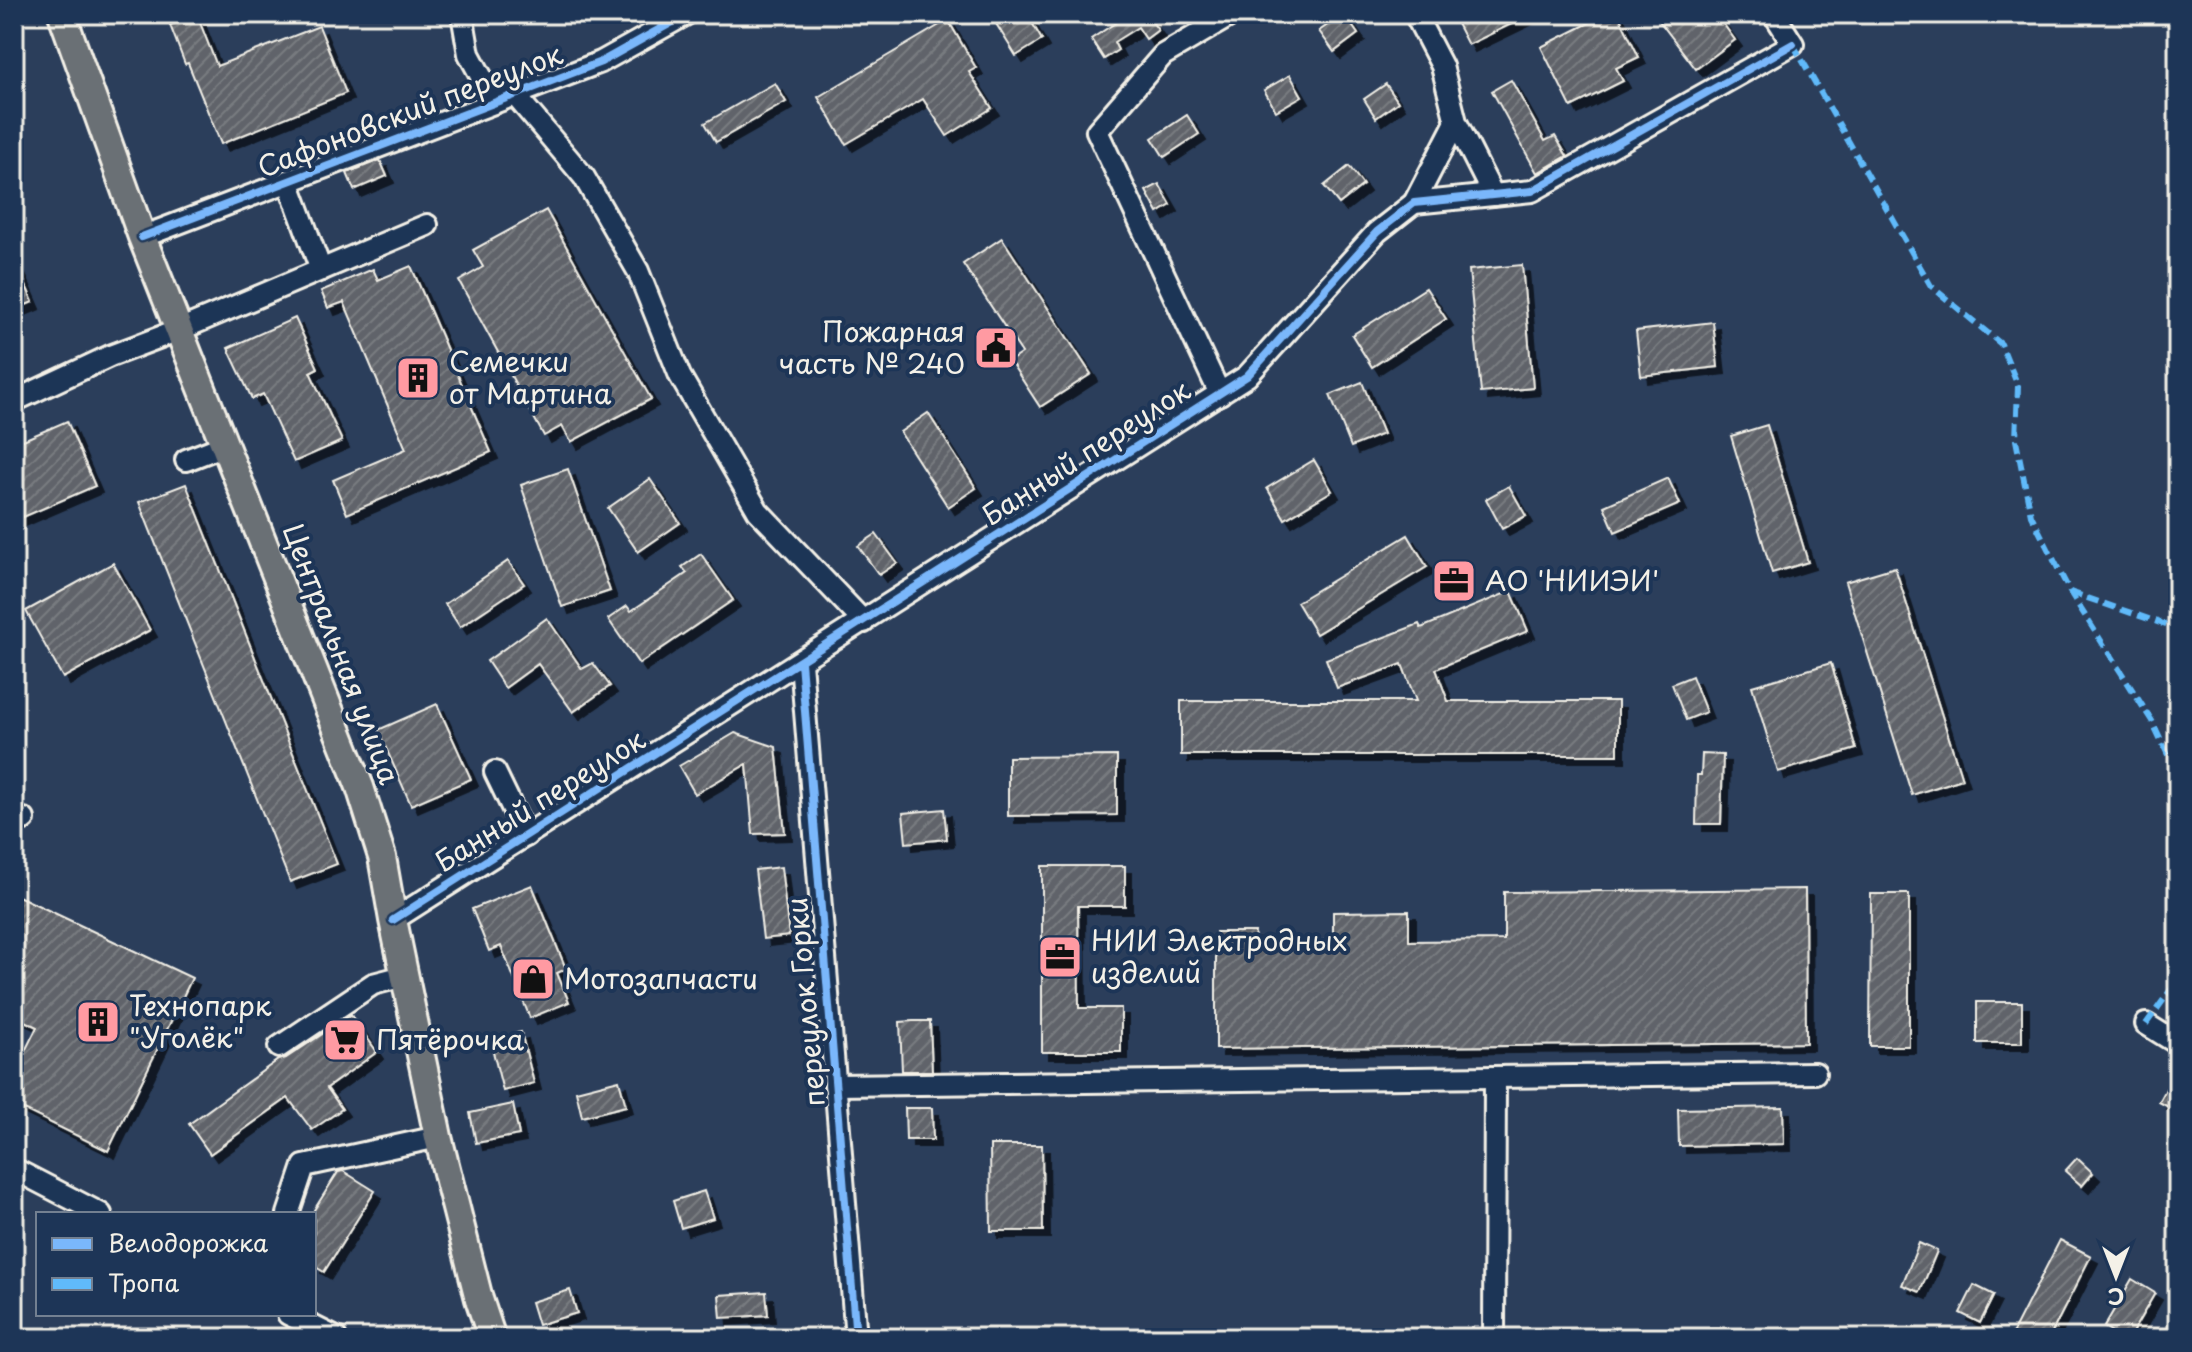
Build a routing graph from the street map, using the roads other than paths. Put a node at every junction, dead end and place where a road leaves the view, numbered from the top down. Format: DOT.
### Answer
graph roads {
  1 [pos="62,14"];
  2 [pos="462,14"];
  3 [pos="687,14"];
  4 [pos="1233,14"];
  5 [pos="1415,14"];
  6 [pos="1774,14"];
  7 [pos="515,95"];
  8 [pos="495,102"];
  9 [pos="1456,122"];
  10 [pos="288,181"];
  11 [pos="1493,195"];
  12 [pos="1414,203"];
  13 [pos="427,225"];
  14 [pos="142,237"];
  15 [pos="321,270"];
  16 [pos="179,330"];
  17 [pos="1220,394"];
  18 [pos="14,401"];
  19 [pos="225,445"];
  20 [pos="186,460"];
  21 [pos="864,622"];
  22 [pos="801,662"];
  23 [pos="495,772"];
  24 [pos="526,836"];
  25 [pos="393,920"];
  26 [pos="404,976"];
  27 [pos="2146,1024"];
  28 [pos="2178,1044"];
  29 [pos="279,1047"];
  30 [pos="1815,1073"];
  31 [pos="1495,1077"];
  32 [pos="835,1085"];
  33 [pos="438,1137"];
  34 [pos="14,1169"];
  35 [pos="97,1212"];
  36 [pos="289,1212"];
  37 [pos="292,1316"];
  38 [pos="336,1338"];
  39 [pos="492,1338"];
  40 [pos="856,1338"];
  41 [pos="1494,1338"];
  1 -- 14 [label="main road, Центральная улица"];
  2 -- 8 [label="street"];
  3 -- 7 [label="street, Сафоновский переулок"];
  4 -- 17 [label="street"];
  5 -- 9 [label="street"];
  6 -- 11 [label="street"];
  7 -- 8 [label="street, Сафоновский переулок"];
  7 -- 21 [label="street"];
  8 -- 10 [label="street, Сафоновский переулок"];
  9 -- 11 [label="street"];
  9 -- 12 [label="street"];
  10 -- 14 [label="street, Сафоновский переулок"];
  10 -- 15 [label="street"];
  11 -- 12 [label="street"];
  12 -- 17 [label="street, Банный переулок"];
  13 -- 15 [label="street"];
  14 -- 16 [label="main road, Центральная улица"];
  15 -- 16 [label="street"];
  16 -- 18 [label="street"];
  16 -- 19 [label="main road, Центральная улица"];
  17 -- 21 [label="street, Банный переулок"];
  19 -- 20 [label="street"];
  19 -- 25 [label="main road, Центральная улица"];
  21 -- 22 [label="street, Банный переулок"];
  22 -- 24 [label="street, Банный переулок"];
  22 -- 32 [label="street, переулок Горки"];
  23 -- 24 [label="street"];
  24 -- 25 [label="street, Банный переулок"];
  25 -- 26 [label="main road, Центральная улица"];
  26 -- 29 [label="street"];
  26 -- 33 [label="main road, Центральная улица"];
  27 -- 28 [label="street"];
  30 -- 31 [label="street"];
  31 -- 32 [label="street"];
  31 -- 41 [label="street"];
  32 -- 40 [label="street, переулок Горки"];
  33 -- 36 [label="street"];
  33 -- 39 [label="main road, Центральная улица"];
  34 -- 35 [label="street"];
  37 -- 38 [label="street"];
}
